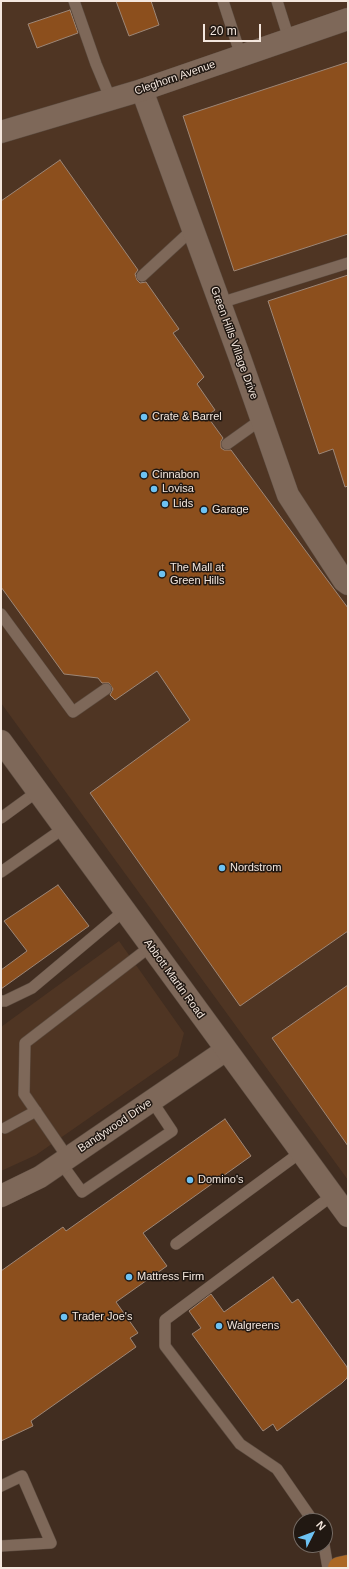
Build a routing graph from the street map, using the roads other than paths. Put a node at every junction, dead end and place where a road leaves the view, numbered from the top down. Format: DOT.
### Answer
graph roads {
  1 [pos="74,1"];
  2 [pos="222,1"];
  3 [pos="277,1"];
  4 [pos="348,19"];
  5 [pos="289,39"];
  6 [pos="241,56"];
  7 [pos="142,90"];
  8 [pos="111,100"];
  9 [pos="1,132"];
  10 [pos="193,230"];
  11 [pos="348,263"];
  12 [pos="142,276"];
  13 [pos="220,303"];
  14 [pos="262,419"];
  15 [pos="227,444"];
  16 [pos="348,584"];
  17 [pos="1,614"];
  18 [pos="106,689"];
  19 [pos="1,741"];
  20 [pos="38,791"];
  21 [pos="1,818"];
  22 [pos="64,828"];
  23 [pos="1,872"];
  24 [pos="125,910"];
  25 [pos="151,946"];
  26 [pos="1,1001"];
  27 [pos="226,1050"];
  28 [pos="152,1101"];
  29 [pos="36,1112"];
  30 [pos="5,1128"];
  31 [pos="301,1152"];
  32 [pos="65,1160"];
  33 [pos="333,1195"];
  34 [pos="1,1196"];
  35 [pos="348,1216"];
  36 [pos="176,1244"];
  37 [pos="1,1486"];
  38 [pos="307,1513"];
  39 [pos="1,1546"];
  40 [pos="325,1553"];
  41 [pos="348,1566"];
  42 [pos="328,1568"];
  43 [pos="340,1568"];
  1 -- 8 [label="lane"];
  2 -- 6 [label="lane"];
  3 -- 5 [label="lane"];
  4 -- 5 [label="street, Cleghorn Avenue"];
  5 -- 6 [label="street, Cleghorn Avenue"];
  6 -- 7 [label="street, Cleghorn Avenue"];
  7 -- 8 [label="street, Cleghorn Avenue"];
  7 -- 10 [label="street, Green Hills Village Drive"];
  8 -- 9 [label="street, Cleghorn Avenue"];
  10 -- 12 [label="lane"];
  10 -- 13 [label="street, Green Hills Village Drive"];
  11 -- 13 [label="lane"];
  13 -- 14 [label="street, Green Hills Village Drive"];
  14 -- 15 [label="lane"];
  14 -- 16 [label="street, Green Hills Village Drive"];
  17 -- 18 [label="lane"];
  19 -- 20 [label="street, Abbott Martin Road"];
  20 -- 21 [label="lane"];
  20 -- 22 [label="street, Abbott Martin Road"];
  22 -- 23 [label="lane"];
  22 -- 24 [label="street, Abbott Martin Road"];
  24 -- 25 [label="street, Abbott Martin Road"];
  24 -- 26 [label="lane"];
  25 -- 27 [label="street, Abbott Martin Road"];
  25 -- 29 [label="lane"];
  27 -- 28 [label="street, Bandywood Drive"];
  27 -- 31 [label="street, Abbott Martin Road"];
  28 -- 32 [label="street, Bandywood Drive"];
  28 -- 32 [label="lane"];
  29 -- 30 [label="lane"];
  29 -- 32 [label="lane"];
  31 -- 33 [label="street, Abbott Martin Road"];
  31 -- 36 [label="lane"];
  32 -- 34 [label="street, Bandywood Drive"];
  33 -- 35 [label="street, Abbott Martin Road"];
  33 -- 38 [label="lane"];
  37 -- 39 [label="lane"];
  40 -- 42 [label="lane"];
  41 -- 43 [label="main road"];
}
